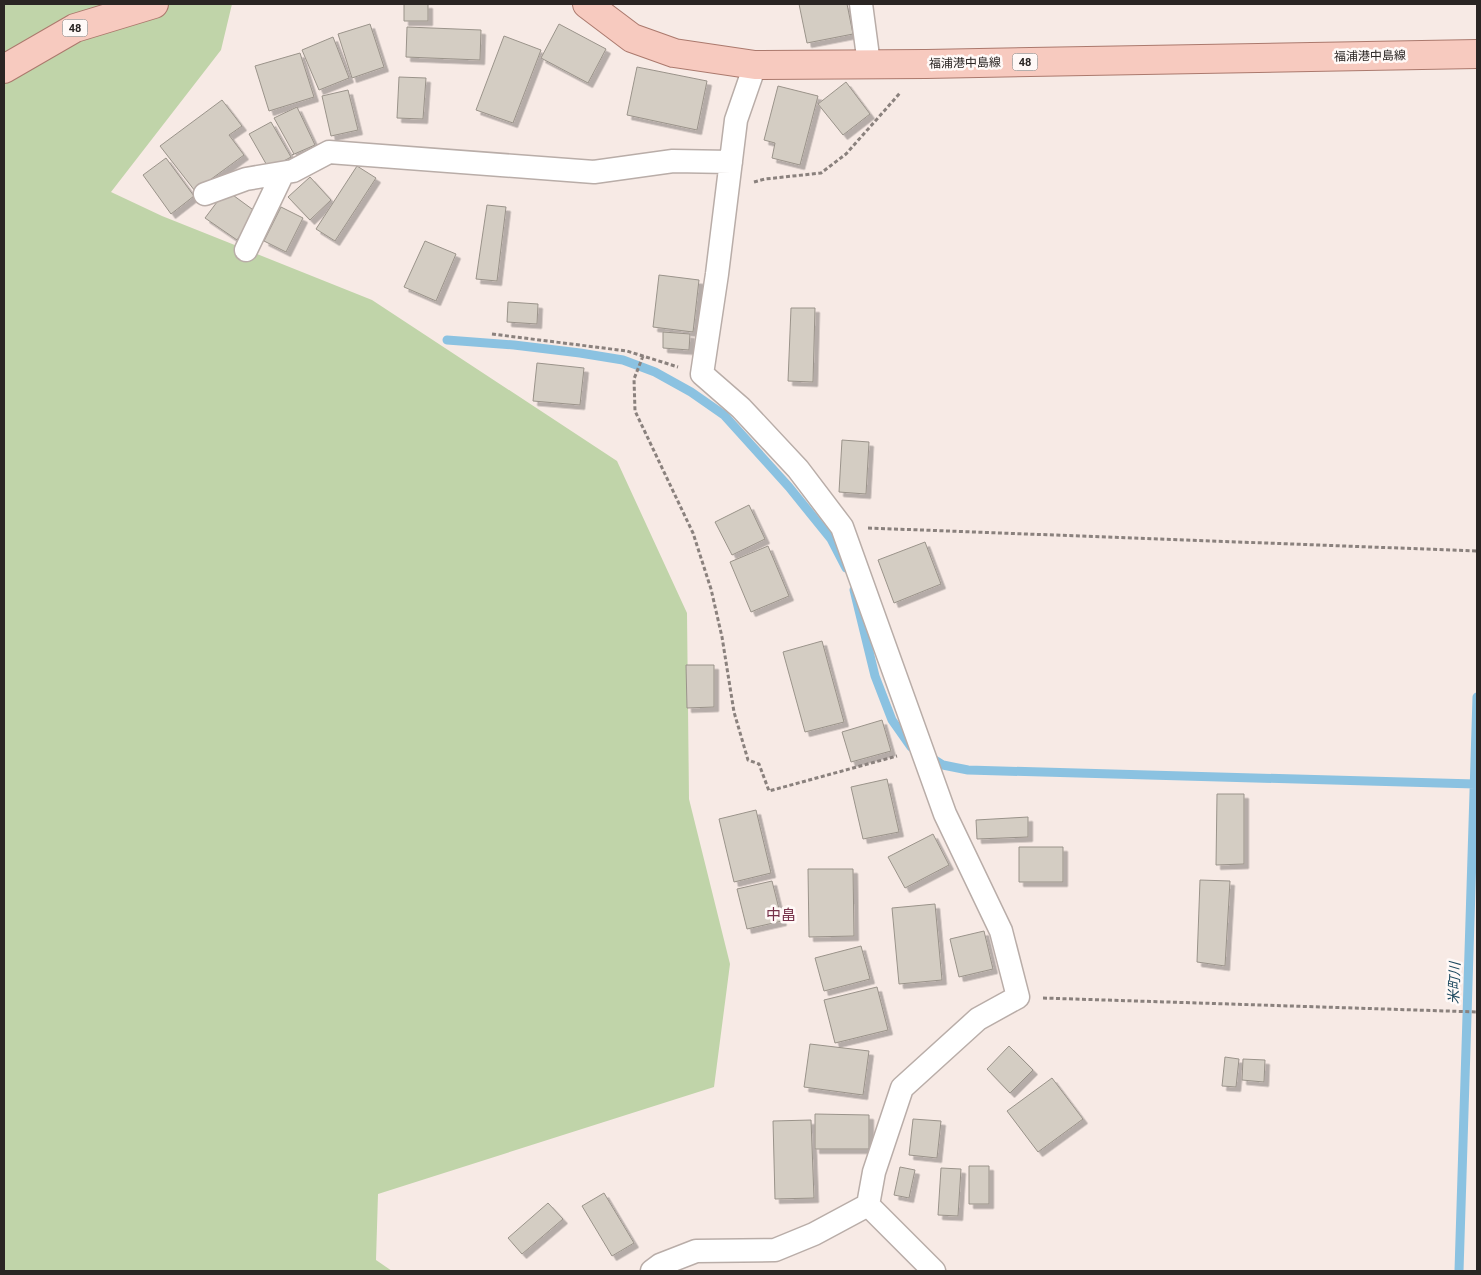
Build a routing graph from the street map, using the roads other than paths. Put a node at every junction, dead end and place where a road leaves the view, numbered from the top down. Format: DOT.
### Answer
graph roads {
  1 [pos="154,4"];
  2 [pos="587,4"];
  3 [pos="861,4"];
  4 [pos="1477,54"];
  5 [pos="869,64"];
  6 [pos="755,65"];
  7 [pos="4,69"];
  8 [pos="731,162"];
  9 [pos="283,173"];
  10 [pos="205,194"];
  11 [pos="246,250"];
  12 [pos="868,1205"];
  13 [pos="652,1271"];
  14 [pos="934,1271"];
  1 -- 7 [label="main road, 48"];
  2 -- 6 [label="main road, 福浦港中島線 / 48"];
  3 -- 5 [label="street"];
  4 -- 5 [label="main road, 福浦港中島線 / 48"];
  5 -- 6 [label="main road, 福浦港中島線 / 48"];
  6 -- 8 [label="street"];
  8 -- 9 [label="street"];
  8 -- 12 [label="street"];
  9 -- 10 [label="street"];
  9 -- 11 [label="street"];
  12 -- 13 [label="street"];
  12 -- 14 [label="street"];
}
